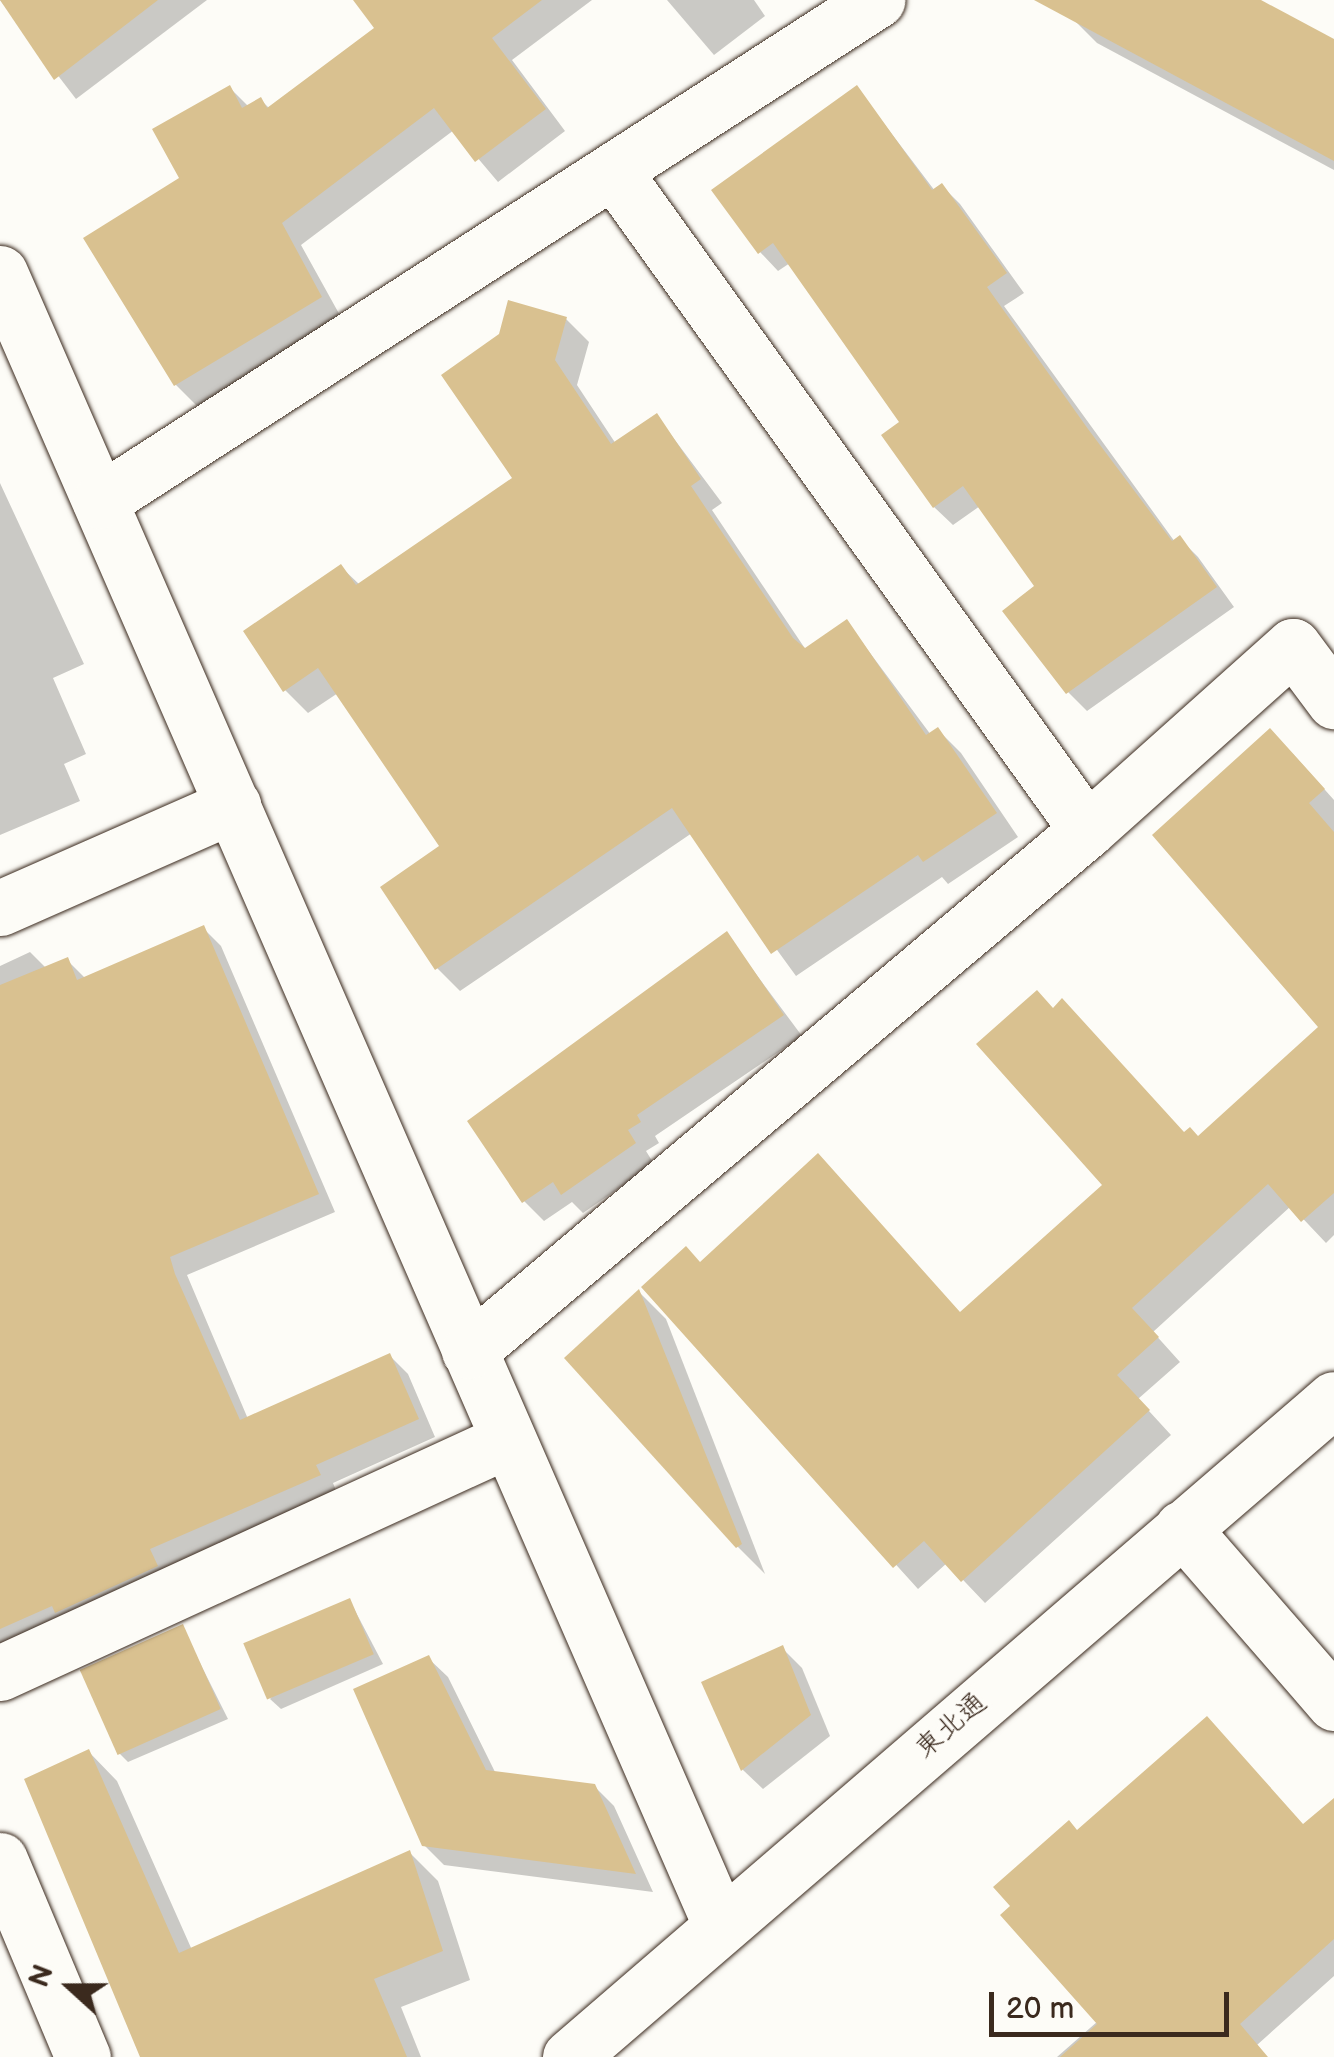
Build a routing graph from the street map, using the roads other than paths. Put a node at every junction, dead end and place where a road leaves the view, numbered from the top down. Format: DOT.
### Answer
graph roads {
  1 [pos="877,0"];
  2 [pos="614,172"];
  3 [pos="0,273"];
  4 [pos="100,501"];
  5 [pos="1334,701"];
  6 [pos="233,805"];
  7 [pos="1087,830"];
  8 [pos="0,908"];
  9 [pos="470,1351"];
  10 [pos="1334,1399"];
  11 [pos="508,1440"];
  12 [pos="1182,1528"];
  13 [pos="0,1673"];
  14 [pos="1334,1703"];
  15 [pos="0,1860"];
  16 [pos="720,1924"];
  17 [pos="83,2057"];
  18 [pos="570,2057"];
  1 -- 2 [label="street"];
  2 -- 4 [label="street"];
  2 -- 7 [label="street"];
  3 -- 4 [label="street"];
  4 -- 6 [label="street"];
  5 -- 7 [label="street"];
  6 -- 8 [label="street"];
  6 -- 9 [label="street"];
  7 -- 9 [label="street"];
  9 -- 11 [label="street"];
  10 -- 12 [label="street, 東北通"];
  11 -- 13 [label="street"];
  11 -- 16 [label="street"];
  12 -- 14 [label="street"];
  12 -- 16 [label="street, 東北通"];
  15 -- 17 [label="street"];
  16 -- 18 [label="street, 東北通"];
}
